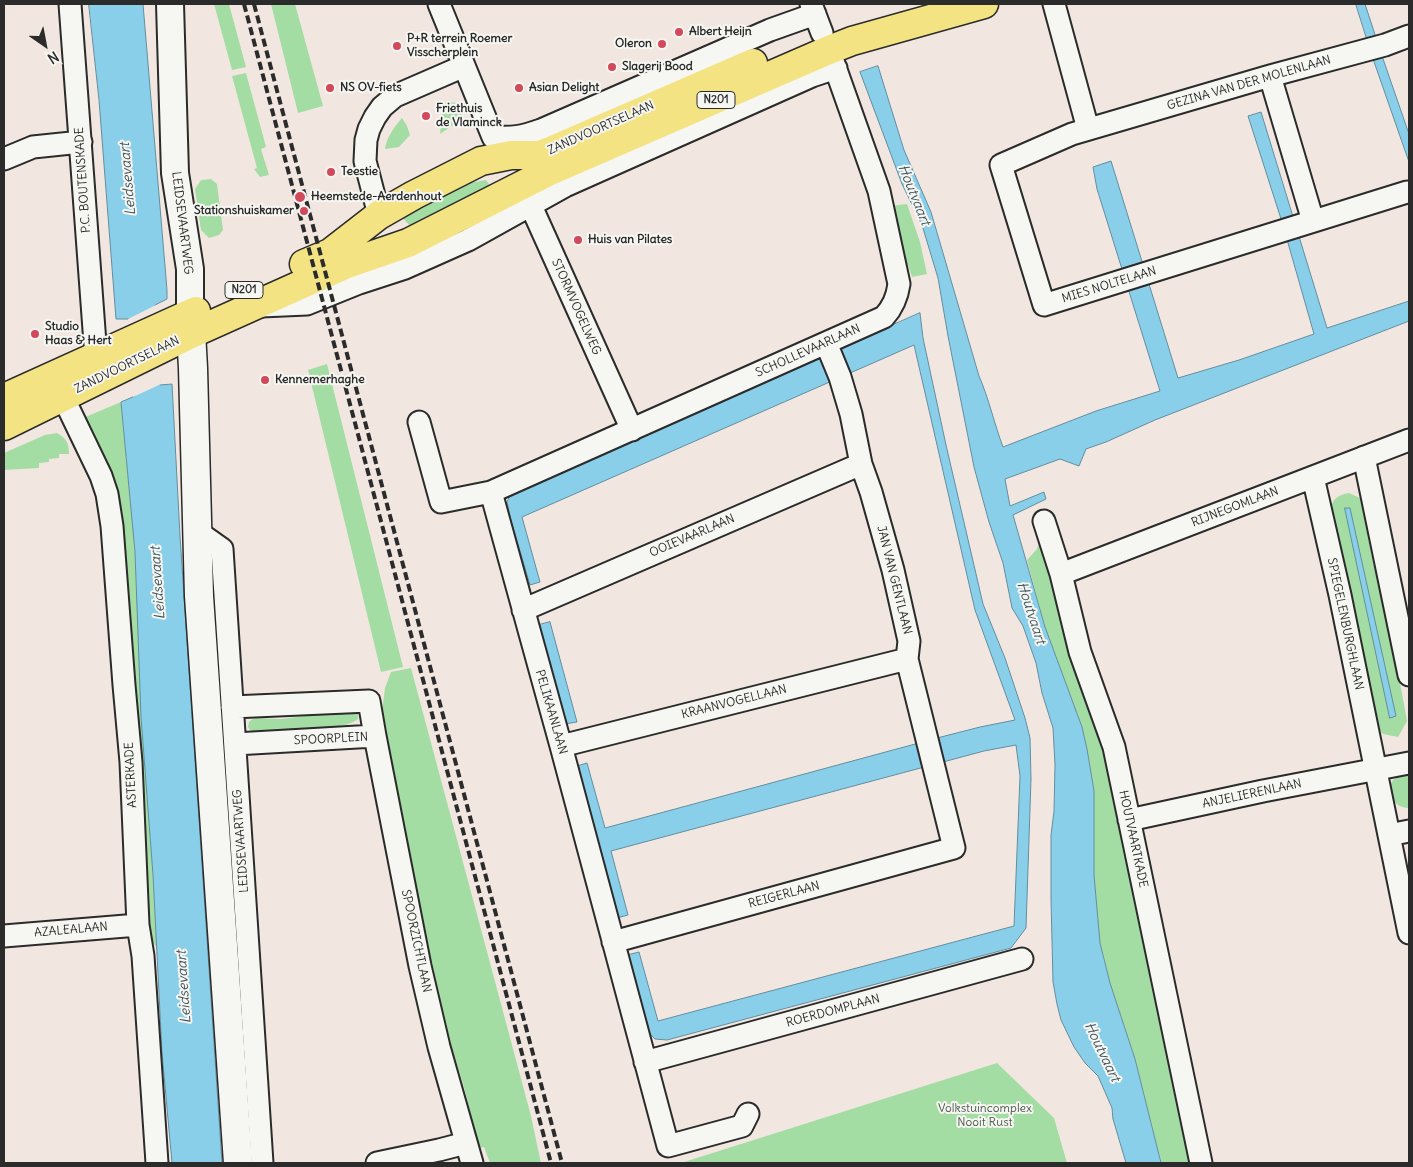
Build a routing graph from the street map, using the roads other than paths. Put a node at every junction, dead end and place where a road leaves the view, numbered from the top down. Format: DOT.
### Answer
graph roads {
  1 [pos="70,4"];
  2 [pos="170,4"];
  3 [pos="439,4"];
  4 [pos="914,4"];
  5 [pos="979,4"];
  6 [pos="1054,4"];
  7 [pos="858,30"];
  8 [pos="823,34"];
  9 [pos="1409,36"];
  10 [pos="464,66"];
  11 [pos="1270,76"];
  12 [pos="1088,129"];
  13 [pos="80,142"];
  14 [pos="4,159"];
  15 [pos="481,161"];
  16 [pos="1001,165"];
  17 [pos="1407,192"];
  18 [pos="523,197"];
  19 [pos="379,215"];
  20 [pos="1307,223"];
  21 [pos="408,243"];
  22 [pos="253,306"];
  23 [pos="190,324"];
  24 [pos="827,347"];
  25 [pos="130,352"];
  26 [pos="96,357"];
  27 [pos="4,398"];
  28 [pos="66,404"];
  29 [pos="419,422"];
  30 [pos="4,426"];
  31 [pos="632,430"];
  32 [pos="1409,440"];
  33 [pos="1364,458"];
  34 [pos="861,464"];
  35 [pos="1313,477"];
  36 [pos="491,492"];
  37 [pos="1044,521"];
  38 [pos="198,532"];
  39 [pos="1061,574"];
  40 [pos="523,610"];
  41 [pos="1405,633"];
  42 [pos="907,659"];
  43 [pos="1409,675"];
  44 [pos="232,707"];
  45 [pos="375,736"];
  46 [pos="235,744"];
  47 [pos="561,746"];
  48 [pos="1409,764"];
  49 [pos="1375,770"];
  50 [pos="1130,820"];
  51 [pos="1399,833"];
  52 [pos="954,848"];
  53 [pos="138,925"];
  54 [pos="1409,934"];
  55 [pos="4,936"];
  56 [pos="613,942"];
  57 [pos="1022,959"];
  58 [pos="645,1062"];
  59 [pos="748,1114"];
  60 [pos="466,1143"];
  61 [pos="157,1163"];
  62 [pos="238,1163"];
  63 [pos="262,1163"];
  64 [pos="377,1163"];
  65 [pos="472,1163"];
  66 [pos="1200,1163"];
  1 -- 13 [label="street, P.C. BOUTENSKADE"];
  2 -- 23 [label="street, LEIDSEVAARTWEG"];
  3 -- 10 [label="street"];
  4 -- 7 [label="main road, N201"];
  5 -- 7 [label="main road, N201"];
  6 -- 12 [label="street"];
  7 -- 8 [label="main road, ZANDVOORTSELAAN / N201"];
  8 -- 10 [label="street, ZANDVOORTSELAAN"];
  8 -- 15 [label="main road, ZANDVOORTSELAAN / N201"];
  8 -- 18 [label="main road, ZANDVOORTSELAAN / N201"];
  8 -- 18 [label="street, ZANDVOORTSELAAN"];
  8 -- 24 [label="street, SCHOLLEVAARLAAN"];
  9 -- 11 [label="street, GEZINA VAN DER MOLENLAAN"];
  10 -- 19 [label="street"];
  11 -- 12 [label="street, GEZINA VAN DER MOLENLAAN"];
  11 -- 20 [label="street"];
  12 -- 16 [label="street, GEZINA VAN DER MOLENLAAN"];
  13 -- 14 [label="street"];
  13 -- 26 [label="street, P.C. BOUTENSKADE"];
  15 -- 18 [label="main road"];
  15 -- 19 [label="main road, ZANDVOORTSELAAN / N201"];
  16 -- 20 [label="street, MIES NOLTELAAN"];
  17 -- 20 [label="street, MIES NOLTELAAN"];
  18 -- 21 [label="main road, ZANDVOORTSELAAN / N201"];
  18 -- 22 [label="street, ZANDVOORTSELAAN"];
  18 -- 31 [label="street, STORMVOGELWEG"];
  19 -- 21 [label="main road"];
  19 -- 23 [label="main road, ZANDVOORTSELAAN / N201"];
  21 -- 22 [label="main road, ZANDVOORTSELAAN / N201"];
  22 -- 23 [label="main road, ZANDVOORTSELAAN / N201"];
  23 -- 25 [label="main road, ZANDVOORTSELAAN / N201"];
  23 -- 38 [label="main road, LEIDSEVAARTWEG"];
  24 -- 31 [label="street, SCHOLLEVAARLAAN"];
  24 -- 34 [label="street, JAN VAN GENTLAAN"];
  25 -- 26 [label="main road, ZANDVOORTSELAAN / N201"];
  25 -- 28 [label="main road, ZANDVOORTSELAAN / N201"];
  26 -- 27 [label="main road, ZANDVOORTSELAAN / N201"];
  28 -- 30 [label="main road, ZANDVOORTSELAAN / N201"];
  28 -- 53 [label="street, ASTERKADE"];
  29 -- 36 [label="street"];
  31 -- 36 [label="street, SCHOLLEVAARLAAN"];
  32 -- 33 [label="street, RIJNEGOMLAAN"];
  33 -- 35 [label="street, RIJNEGOMLAAN"];
  33 -- 41 [label="street"];
  34 -- 40 [label="street, OOIEVAARLAAN"];
  34 -- 42 [label="street, JAN VAN GENTLAAN"];
  35 -- 39 [label="street, RIJNEGOMLAAN"];
  35 -- 49 [label="street, SPIEGELENBURGHLAAN"];
  36 -- 40 [label="street, PELIKAANLAAN"];
  37 -- 39 [label="street, HOUTVAARTKADE"];
  38 -- 44 [label="street, LEIDSEVAARTWEG"];
  38 -- 62 [label="main road, LEIDSEVAARTWEG"];
  39 -- 50 [label="street, HOUTVAARTKADE"];
  40 -- 47 [label="street, PELIKAANLAAN"];
  41 -- 43 [label="street"];
  42 -- 47 [label="street, KRAANVOGELLAAN"];
  42 -- 52 [label="street, JAN VAN GENTLAAN"];
  44 -- 45 [label="street, SPOORPLEIN"];
  44 -- 46 [label="street, LEIDSEVAARTWEG"];
  45 -- 46 [label="street, SPOORPLEIN"];
  45 -- 60 [label="street, SPOORZICHTLAAN"];
  46 -- 63 [label="street, LEIDSEVAARTWEG"];
  47 -- 56 [label="street, PELIKAANLAAN"];
  48 -- 49 [label="street, ANJELIERENLAAN"];
  49 -- 50 [label="street, ANJELIERENLAAN"];
  49 -- 51 [label="street, SPIEGELENBURGHLAAN"];
  50 -- 66 [label="street, HOUTVAARTKADE"];
  51 -- 54 [label="street"];
  52 -- 56 [label="street, REIGERLAAN"];
  53 -- 55 [label="street, AZALEALAAN"];
  53 -- 61 [label="street, ASTERKADE"];
  56 -- 58 [label="street, PELIKAANLAAN"];
  57 -- 58 [label="street, ROERDOMPLAAN"];
  58 -- 59 [label="street, PELIKAANLAAN"];
  60 -- 64 [label="street"];
  60 -- 65 [label="street, SPOORZICHTLAAN"];
}
